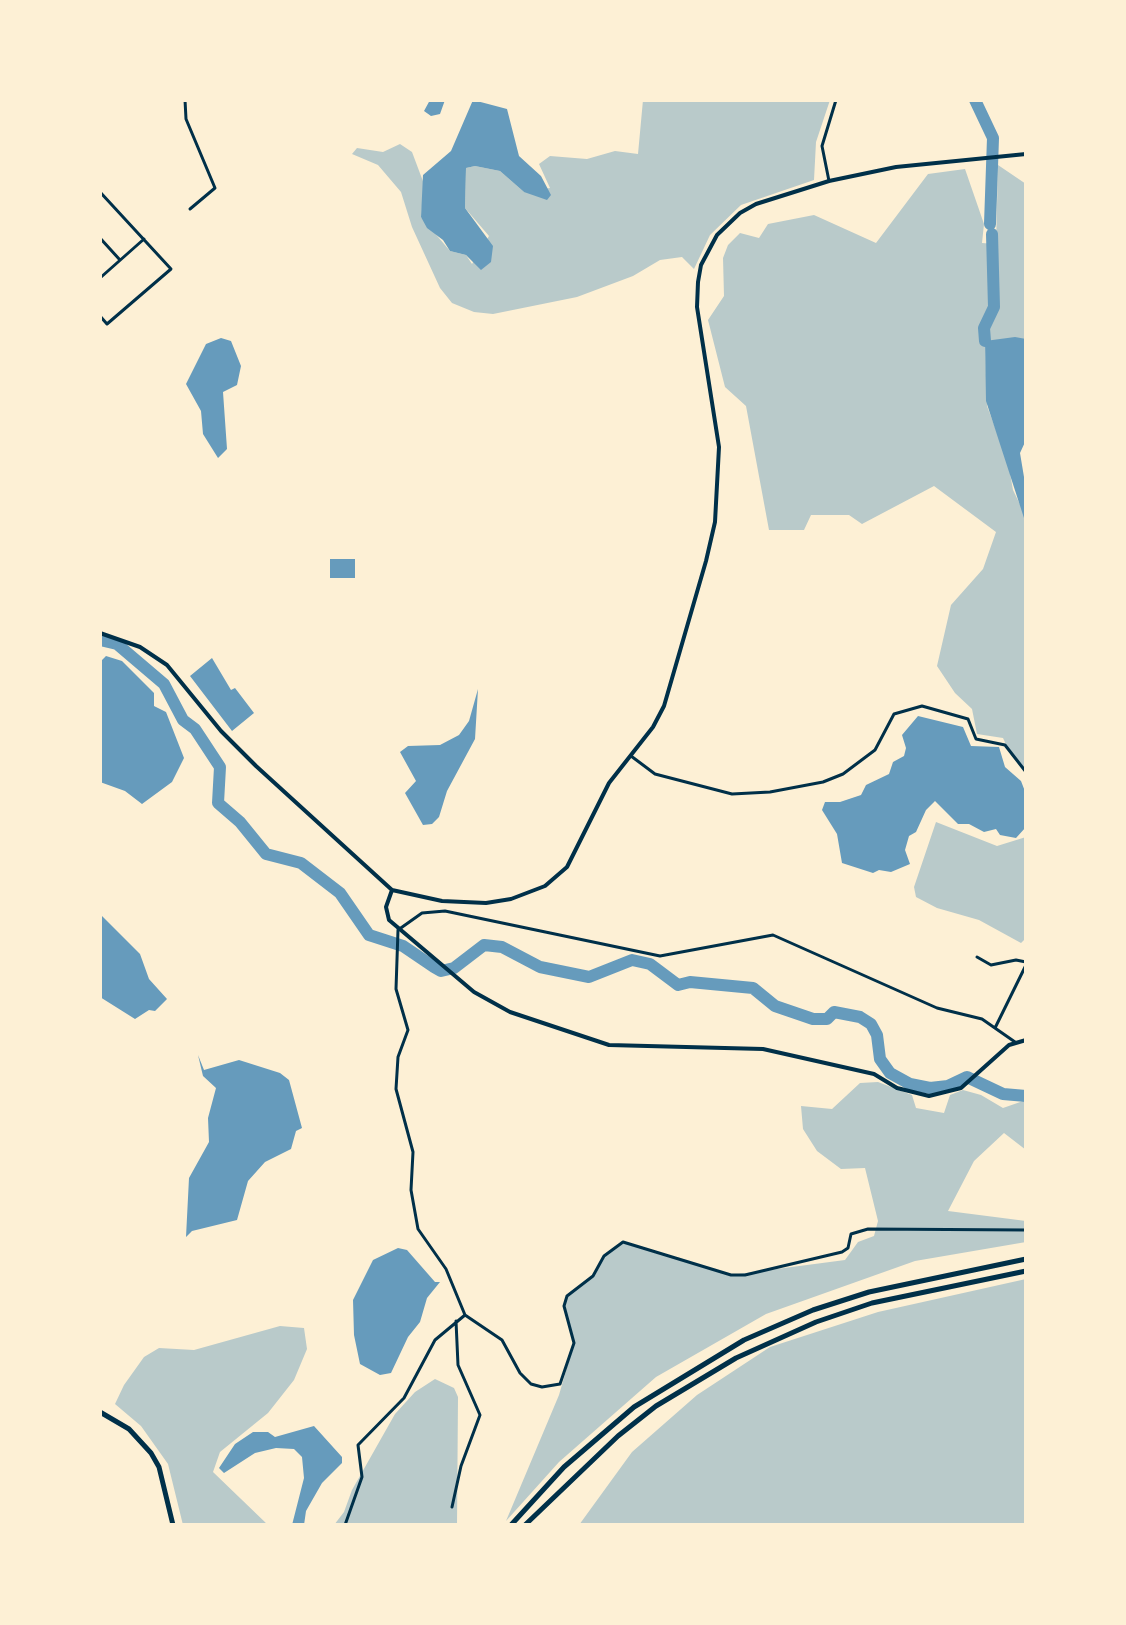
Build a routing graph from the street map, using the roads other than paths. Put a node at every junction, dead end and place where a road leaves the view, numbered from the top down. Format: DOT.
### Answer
graph roads {
  1 [pos="185,100"];
  2 [pos="836,100"];
  3 [pos="1026,154"];
  4 [pos="829,181"];
  5 [pos="100,192"];
  6 [pos="190,209"];
  7 [pos="100,238"];
  8 [pos="144,239"];
  9 [pos="120,260"];
  10 [pos="100,278"];
  11 [pos="100,316"];
  12 [pos="100,633"];
  13 [pos="631,755"];
  14 [pos="1026,772"];
  15 [pos="392,890"];
  16 [pos="398,930"];
  17 [pos="977,957"];
  18 [pos="1026,963"];
  19 [pos="995,1028"];
  20 [pos="1026,1040"];
  21 [pos="1015,1042"];
  22 [pos="1026,1230"];
  23 [pos="1026,1259"];
  24 [pos="1026,1271"];
  25 [pos="465,1315"];
  26 [pos="456,1321"];
  27 [pos="100,1412"];
  28 [pos="452,1507"];
  29 [pos="173,1525"];
  30 [pos="345,1525"];
  31 [pos="511,1525"];
  32 [pos="525,1525"];
  1 -- 6 [label="street"];
  2 -- 4 [label="street"];
  3 -- 4 [label="street"];
  4 -- 13 [label="street"];
  5 -- 8 [label="street"];
  7 -- 9 [label="street"];
  8 -- 9 [label="street"];
  8 -- 11 [label="street"];
  9 -- 10 [label="street"];
  12 -- 15 [label="street"];
  13 -- 14 [label="street"];
  13 -- 15 [label="street"];
  15 -- 16 [label="street"];
  16 -- 19 [label="street"];
  16 -- 21 [label="street"];
  16 -- 25 [label="street"];
  17 -- 18 [label="street"];
  18 -- 19 [label="street"];
  19 -- 21 [label="street"];
  20 -- 21 [label="street"];
  22 -- 25 [label="street"];
  23 -- 31 [label="main road"];
  24 -- 32 [label="main road"];
  25 -- 26 [label="street"];
  26 -- 28 [label="street"];
  26 -- 30 [label="street"];
  27 -- 29 [label="main road"];
}
